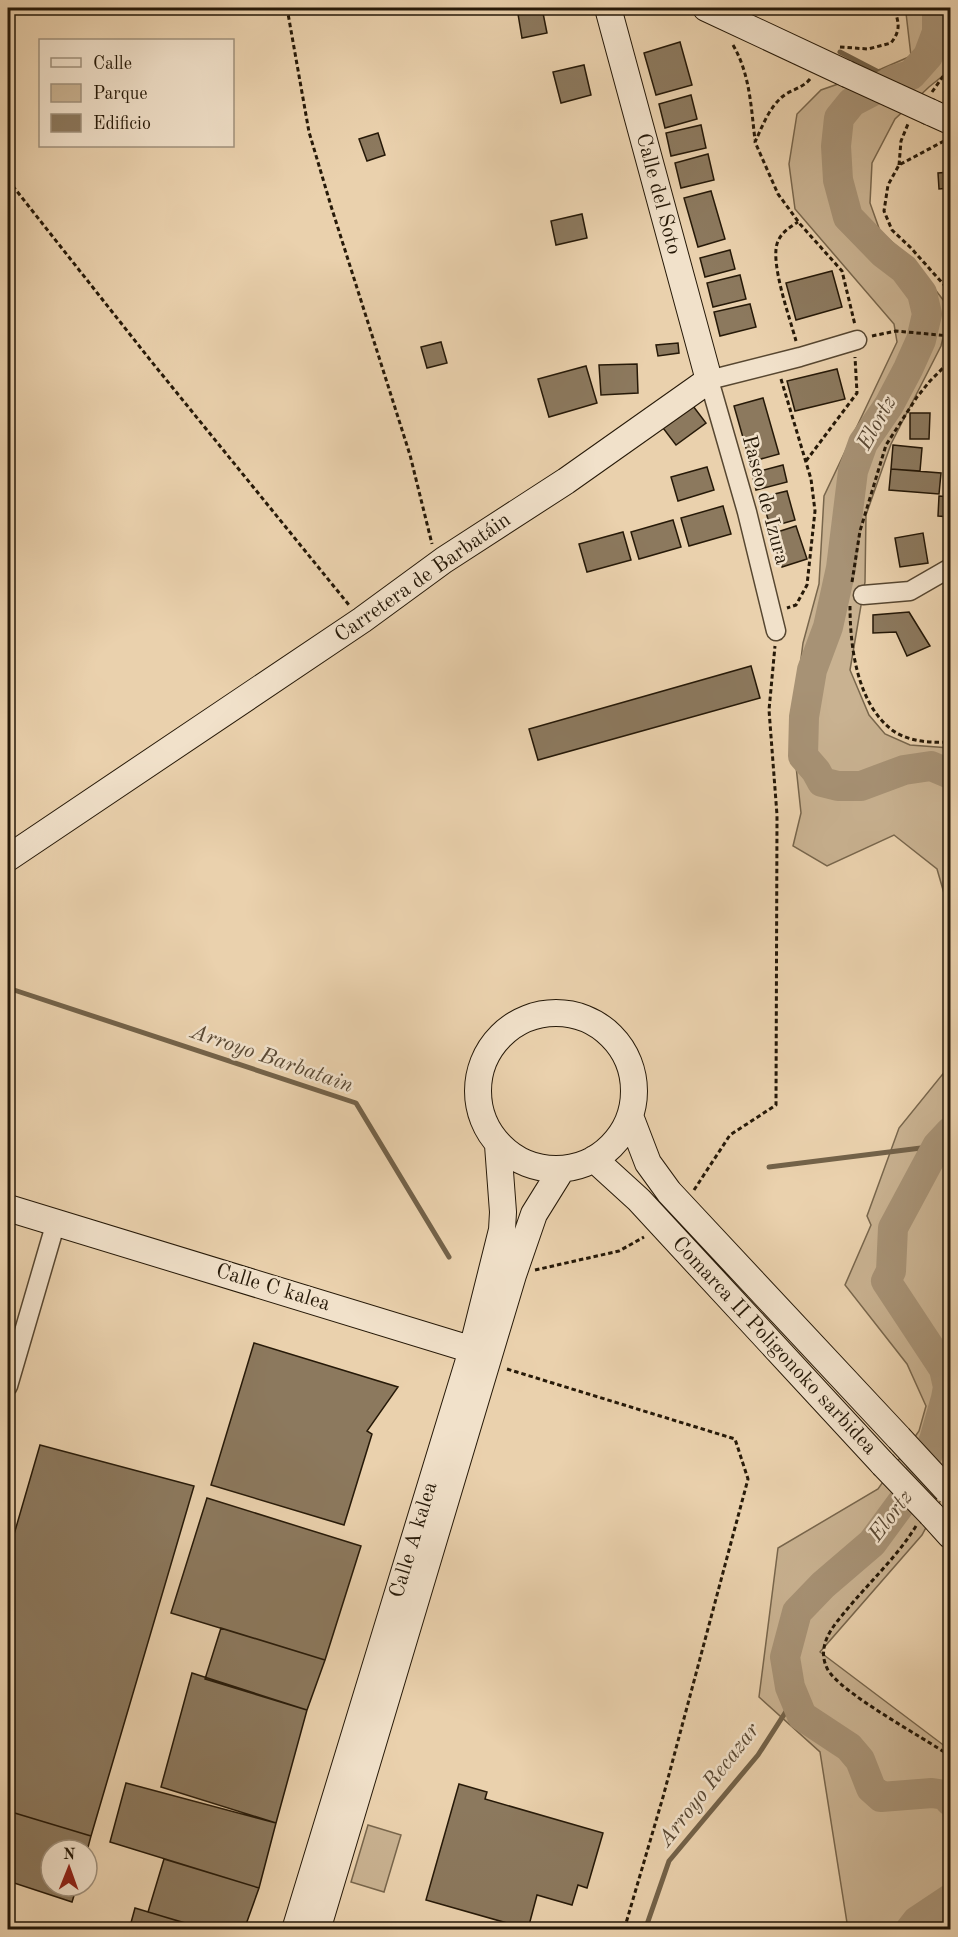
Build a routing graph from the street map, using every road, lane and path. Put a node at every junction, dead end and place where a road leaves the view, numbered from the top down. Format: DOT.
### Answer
graph roads {
  1 [pos="287,8"];
  2 [pos="608,8"];
  3 [pos="894,8"];
  4 [pos="716,13"];
  5 [pos="822,63"];
  6 [pos="943,124"];
  7 [pos="755,142"];
  8 [pos="8,180"];
  9 [pos="798,222"];
  10 [pos="951,298"];
  11 [pos="951,336"];
  12 [pos="857,340"];
  13 [pos="951,354"];
  14 [pos="800,357"];
  15 [pos="777,363"];
  16 [pos="709,380"];
  17 [pos="806,461"];
  18 [pos="444,560"];
  19 [pos="951,568"];
  20 [pos="854,596"];
  21 [pos="362,620"];
  22 [pos="774,623"];
  23 [pos="951,742"];
  24 [pos="8,858"];
  25 [pos="630,1116"];
  26 [pos="498,1145"];
  27 [pos="594,1160"];
  28 [pos="562,1169"];
  29 [pos="694,1190"];
  30 [pos="8,1208"];
  31 [pos="56,1222"];
  32 [pos="644,1237"];
  33 [pos="513,1275"];
  34 [pos="481,1352"];
  35 [pos="8,1386"];
  36 [pos="949,1492"];
  37 [pos="924,1520"];
  38 [pos="951,1535"];
  39 [pos="951,1756"];
  40 [pos="295,1929"];
  41 [pos="317,1929"];
  42 [pos="624,1929"];
  1 -- 18 [label="path"];
  2 -- 16 [label="street, Calle del Soto"];
  3 -- 5 [label="path"];
  4 -- 5 [label="street"];
  4 -- 7 [label="path"];
  5 -- 6 [label="street, bridge"];
  5 -- 7 [label="path"];
  6 -- 10 [label="path"];
  7 -- 9 [label="path"];
  8 -- 21 [label="path"];
  9 -- 12 [label="path"];
  9 -- 14 [label="path"];
  11 -- 12 [label="path"];
  12 -- 14 [label="street, Carretera de Barbatáin"];
  12 -- 17 [label="path"];
  13 -- 20 [label="path"];
  14 -- 15 [label="street, Carretera de Barbatáin"];
  15 -- 16 [label="street, Carretera de Barbatáin"];
  15 -- 17 [label="path"];
  16 -- 18 [label="street, Carretera de Barbatáin"];
  16 -- 22 [label="street, Paseo de Izura"];
  17 -- 22 [label="path"];
  18 -- 21 [label="street, Carretera de Barbatáin"];
  19 -- 20 [label="street"];
  20 -- 23 [label="path"];
  21 -- 24 [label="street, Carretera de Barbatáin"];
  22 -- 29 [label="path"];
  25 -- 26 [label="street"];
  25 -- 27 [label="street"];
  25 -- 36 [label="street, Comarca II Poligonoko sarbidea, bridge"];
  26 -- 28 [label="street"];
  26 -- 34 [label="street, Calle A kalea"];
  27 -- 28 [label="street"];
  27 -- 37 [label="street, Comarca II Poligonoko sarbidea, bridge"];
  28 -- 33 [label="street, Calle A kalea"];
  30 -- 31 [label="street, Calle C kalea"];
  31 -- 34 [label="street, Calle C kalea"];
  31 -- 35 [label="street"];
  32 -- 33 [label="path"];
  33 -- 34 [label="street, Calle A kalea"];
  34 -- 40 [label="street, Calle A kalea"];
  34 -- 41 [label="street, Calle A kalea"];
  34 -- 42 [label="path"];
  37 -- 38 [label="street, Comarca II Poligonoko sarbidea"];
  37 -- 39 [label="path"];
}
